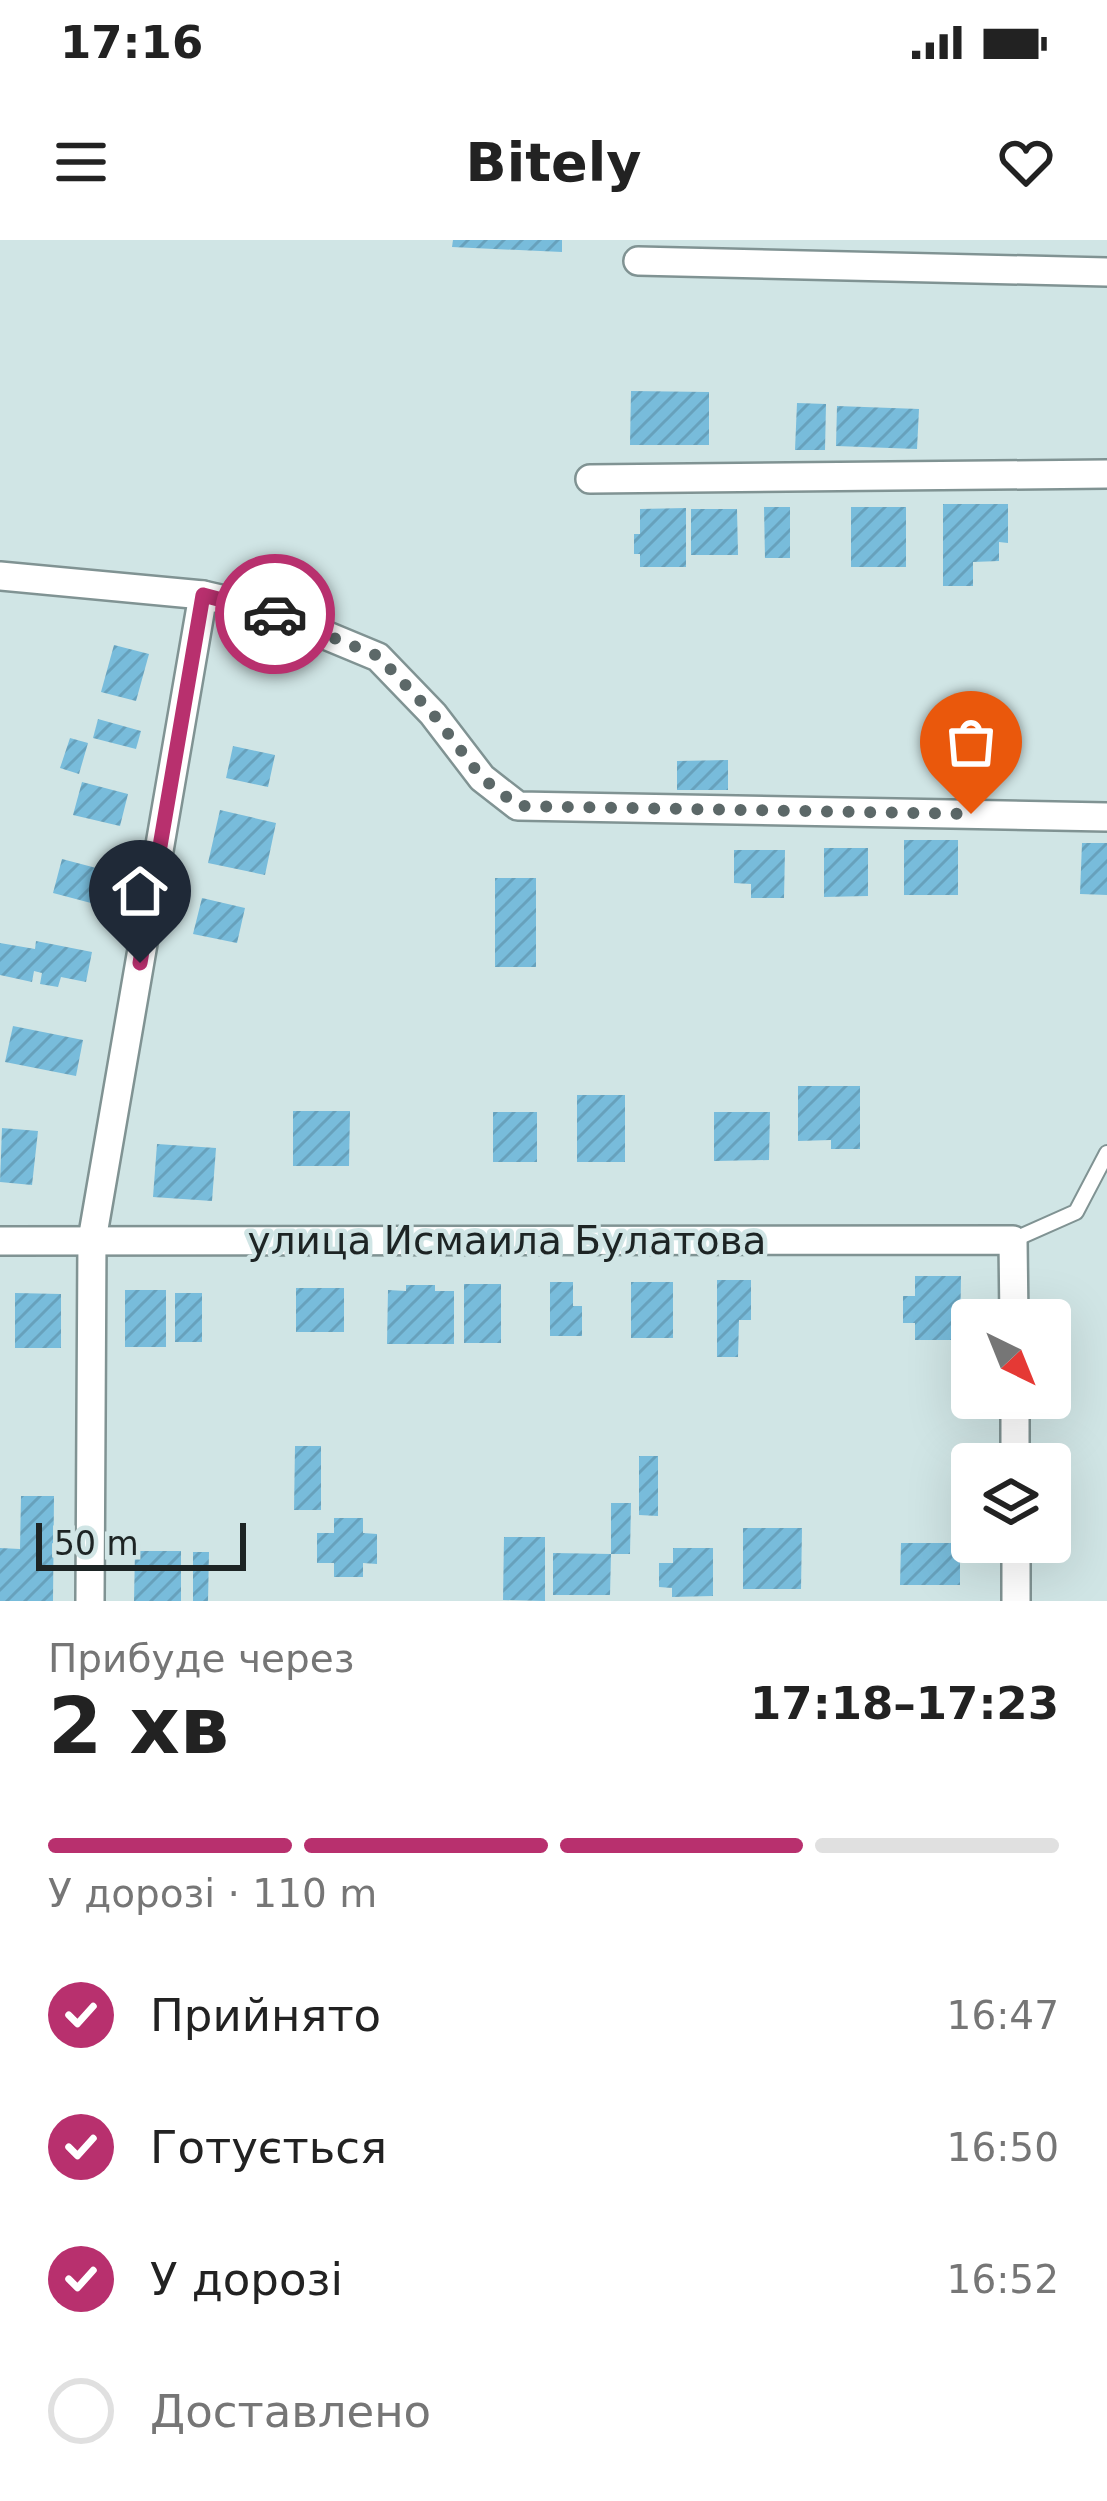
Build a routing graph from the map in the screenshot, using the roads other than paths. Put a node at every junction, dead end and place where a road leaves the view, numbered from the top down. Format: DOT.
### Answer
graph roads {
  1 [pos="638,261"];
  2 [pos="1107,272"];
  3 [pos="1107,474"];
  4 [pos="590,479"];
  5 [pos="0,576"];
  6 [pos="203,595"];
  7 [pos="1107,817"];
  8 [pos="1107,1154"];
  9 [pos="92,1240"];
  10 [pos="1013,1240"];
  11 [pos="0,1241"];
  12 [pos="1014,1299"];
  13 [pos="1016,1563"];
  14 [pos="90,1601"];
  15 [pos="1016,1601"];
  1 -- 2 [label="street"];
  3 -- 4 [label="street"];
  5 -- 6 [label="street"];
  6 -- 7 [label="street"];
  6 -- 9 [label="street"];
  8 -- 10 [label="lane"];
  9 -- 10 [label="street, улица Исмаила Булатова"];
  9 -- 11 [label="street, улица Исмаила Булатова"];
  9 -- 14 [label="street"];
  10 -- 12 [label="street"];
  13 -- 15 [label="street"];
}
